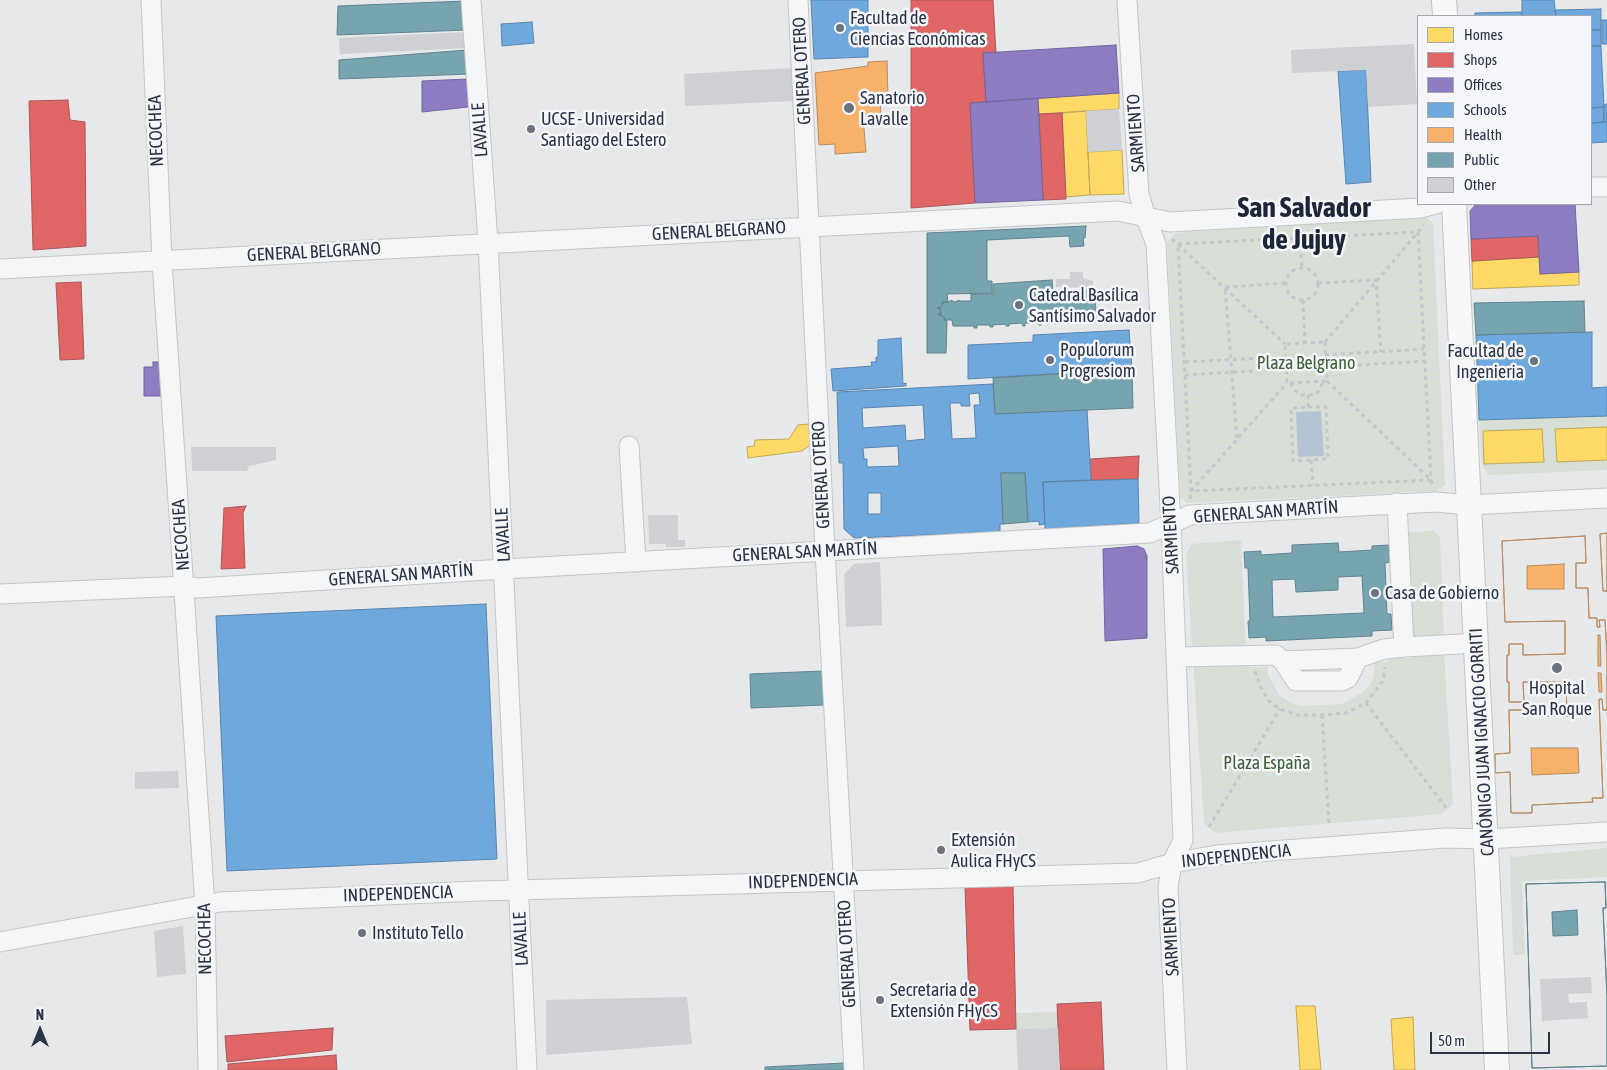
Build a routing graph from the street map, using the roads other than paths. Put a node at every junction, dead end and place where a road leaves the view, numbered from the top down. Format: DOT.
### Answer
graph roads {
  1 [pos="151,0"];
  2 [pos="471,0"];
  3 [pos="798,0"];
  4 [pos="1127,0"];
  5 [pos="1431,0"];
  6 [pos="1444,0"];
  7 [pos="1432,15"];
  8 [pos="1445,15"];
  9 [pos="1607,186"];
  10 [pos="1592,187"];
  11 [pos="1443,207"];
  12 [pos="1146,218"];
  13 [pos="810,227"];
  14 [pos="488,242"];
  15 [pos="162,261"];
  16 [pos="0,269"];
  17 [pos="629,446"];
  18 [pos="1607,498"];
  19 [pos="1397,504"];
  20 [pos="1453,504"];
  21 [pos="1171,524"];
  22 [pos="825,551"];
  23 [pos="636,562"];
  24 [pos="504,569"];
  25 [pos="185,586"];
  26 [pos="0,594"];
  27 [pos="1461,644"];
  28 [pos="1404,647"];
  29 [pos="1176,658"];
  30 [pos="1607,832"];
  31 [pos="1479,838"];
  32 [pos="1172,863"];
  33 [pos="842,880"];
  34 [pos="518,890"];
  35 [pos="205,906"];
  36 [pos="0,942"];
  37 [pos="208,1070"];
  38 [pos="527,1070"];
  39 [pos="854,1070"];
  40 [pos="1177,1070"];
  41 [pos="1482,1070"];
  42 [pos="1497,1070"];
  1 -- 15 [label="street, NECOCHEA"];
  2 -- 14 [label="street, LAVALLE"];
  3 -- 13 [label="street, GENERAL OTERO"];
  4 -- 12 [label="street, SARMIENTO"];
  5 -- 7 [label="main road"];
  6 -- 8 [label="main road"];
  9 -- 10 [label="street"];
  11 -- 12 [label="street, GENERAL BELGRANO"];
  11 -- 20 [label="main road, CANÓNIGO JUAN IGNACIO GORRITI"];
  12 -- 13 [label="street, GENERAL BELGRANO"];
  12 -- 21 [label="street, SARMIENTO"];
  13 -- 14 [label="street, GENERAL BELGRANO"];
  13 -- 22 [label="street, GENERAL OTERO"];
  14 -- 15 [label="street, GENERAL BELGRANO"];
  14 -- 24 [label="street, LAVALLE"];
  15 -- 16 [label="street, GENERAL BELGRANO"];
  15 -- 25 [label="street, NECOCHEA"];
  17 -- 23 [label="street"];
  18 -- 20 [label="street, GENERAL SAN MARTÍN"];
  19 -- 20 [label="street, GENERAL SAN MARTÍN"];
  19 -- 21 [label="street, GENERAL SAN MARTÍN"];
  19 -- 28 [label="street"];
  20 -- 27 [label="main road, CANÓNIGO JUAN IGNACIO GORRITI"];
  20 -- 31 [label="main road, CANÓNIGO JUAN IGNACIO GORRITI"];
  21 -- 22 [label="street, GENERAL SAN MARTÍN"];
  21 -- 29 [label="street, SARMIENTO"];
  22 -- 23 [label="street, GENERAL SAN MARTÍN"];
  22 -- 33 [label="street, GENERAL OTERO"];
  23 -- 24 [label="street, GENERAL SAN MARTÍN"];
  24 -- 25 [label="street, GENERAL SAN MARTÍN"];
  24 -- 34 [label="street, LAVALLE"];
  25 -- 26 [label="street, GENERAL SAN MARTÍN"];
  25 -- 35 [label="street, NECOCHEA"];
  27 -- 28 [label="street"];
  27 -- 31 [label="main road, CANÓNIGO JUAN IGNACIO GORRITI"];
  28 -- 29 [label="street"];
  29 -- 32 [label="street, SARMIENTO"];
  30 -- 31 [label="street, INDEPENDENCIA"];
  31 -- 32 [label="street, INDEPENDENCIA"];
  31 -- 41 [label="main road, CANÓNIGO JUAN IGNACIO GORRITI"];
  31 -- 42 [label="main road, CANÓNIGO JUAN IGNACIO GORRITI"];
  32 -- 33 [label="street, INDEPENDENCIA"];
  32 -- 40 [label="street, SARMIENTO"];
  33 -- 34 [label="street, INDEPENDENCIA"];
  33 -- 39 [label="street, GENERAL OTERO"];
  34 -- 35 [label="street, INDEPENDENCIA"];
  34 -- 38 [label="street, LAVALLE"];
  35 -- 36 [label="street, INDEPENDENCIA"];
  35 -- 37 [label="street, NECOCHEA"];
}
